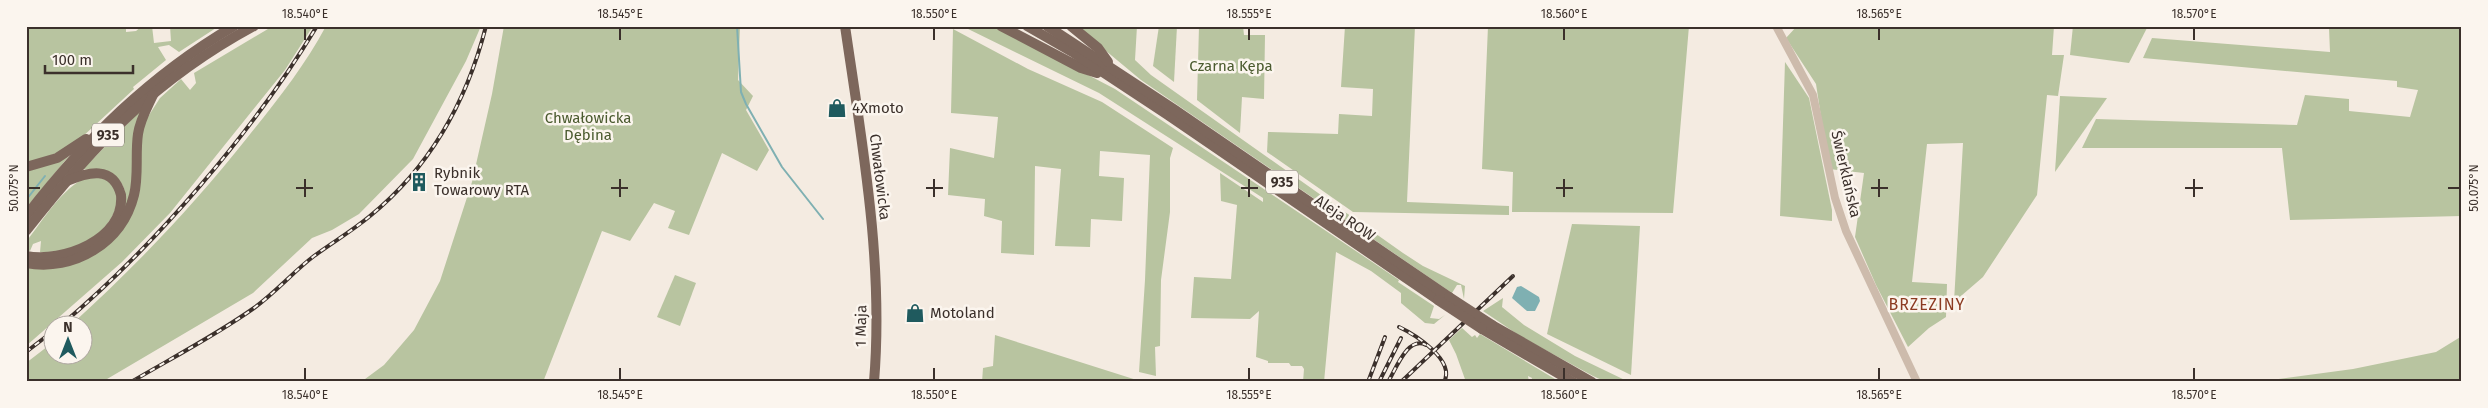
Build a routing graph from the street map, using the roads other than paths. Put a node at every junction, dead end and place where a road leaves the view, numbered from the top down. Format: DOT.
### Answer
graph roads {
  1 [pos="234,26"];
  2 [pos="254,26"];
  3 [pos="846,26"];
  4 [pos="1001,26"];
  5 [pos="1027,26"];
  6 [pos="1046,26"];
  7 [pos="1071,26"];
  8 [pos="1776,26"];
  9 [pos="174,70"];
  10 [pos="1112,73"];
  11 [pos="155,91"];
  12 [pos="100,128"];
  13 [pos="26,166"];
  14 [pos="64,182"];
  15 [pos="26,216"];
  16 [pos="26,230"];
  17 [pos="30,260"];
  18 [pos="876,272"];
  19 [pos="1487,327"];
  20 [pos="874,382"];
  21 [pos="1573,382"];
  22 [pos="1592,382"];
  23 [pos="1917,382"];
  1 -- 9 [label="main road, 935"];
  2 -- 9 [label="main road, 935"];
  3 -- 18 [label="main road, Chwałowicka"];
  4 -- 10 [label="main road"];
  5 -- 10 [label="main road, Aleja ROW / 935"];
  6 -- 10 [label="main road, Aleja ROW / 935"];
  7 -- 10 [label="main road"];
  8 -- 23 [label="street, Świerklańska"];
  9 -- 11 [label="main road, 935"];
  9 -- 12 [label="main road, 935"];
  10 -- 19 [label="main road, Aleja ROW / 935, bridge"];
  10 -- 19 [label="main road, Aleja ROW / 935, bridge"];
  11 -- 14 [label="main road, 935"];
  11 -- 17 [label="main road"];
  12 -- 13 [label="main road"];
  12 -- 15 [label="main road, 935"];
  14 -- 16 [label="main road, 935"];
  14 -- 17 [label="main road"];
  18 -- 20 [label="main road, 1 Maja"];
  19 -- 21 [label="main road, Aleja ROW / 935"];
  19 -- 22 [label="main road, Aleja ROW / 935"];
}
